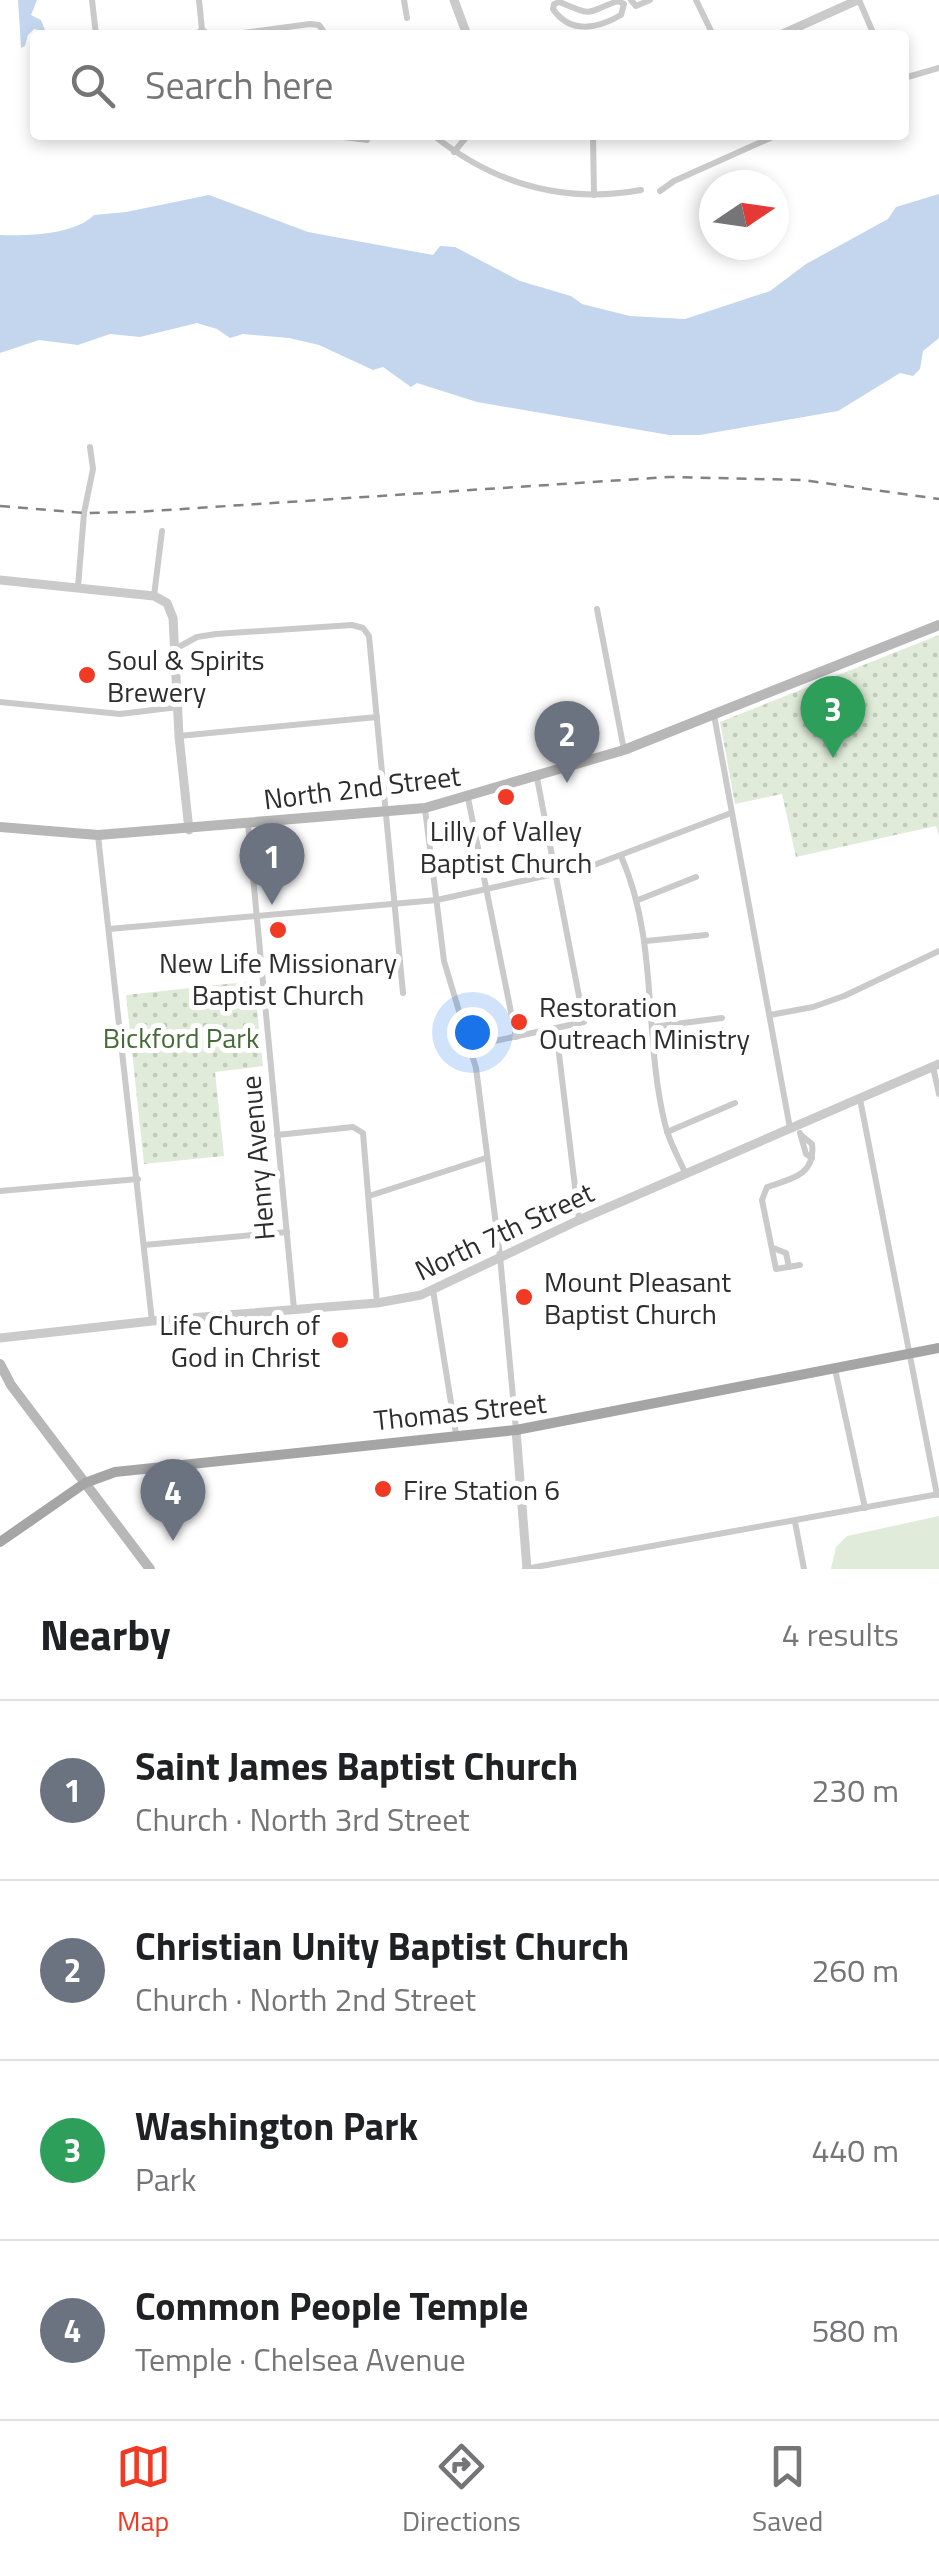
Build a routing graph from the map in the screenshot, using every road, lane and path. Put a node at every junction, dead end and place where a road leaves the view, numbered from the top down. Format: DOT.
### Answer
graph roads {
  1 [pos="92,0"];
  2 [pos="199,0"];
  3 [pos="404,0"];
  4 [pos="454,0"];
  5 [pos="631,0"];
  6 [pos="650,0"];
  7 [pos="696,0"];
  8 [pos="859,0"];
  9 [pos="580,12"];
  10 [pos="407,18"];
  11 [pos="95,30"];
  12 [pos="199,30"];
  13 [pos="265,30"];
  14 [pos="323,30"];
  15 [pos="465,30"];
  16 [pos="575,30"];
  17 [pos="576,30"];
  18 [pos="580,30"];
  19 [pos="711,30"];
  20 [pos="791,30"];
  21 [pos="872,30"];
  22 [pos="939,68"];
  23 [pos="909,77"];
  24 [pos="439,140"];
  25 [pos="464,140"];
  26 [pos="592,140"];
  27 [pos="758,140"];
  28 [pos="454,152"];
  29 [pos="641,190"];
  30 [pos="660,191"];
  31 [pos="594,195"];
  32 [pos="90,447"];
  33 [pos="162,531"];
  34 [pos="0,580"];
  35 [pos="78,586"];
  36 [pos="154,596"];
  37 [pos="597,610"];
  38 [pos="939,626"];
  39 [pos="174,649"];
  40 [pos="0,702"];
  41 [pos="178,707"];
  42 [pos="714,714"];
  43 [pos="377,716"];
  44 [pos="179,736"];
  45 [pos="624,750"];
  46 [pos="536,778"];
  47 [pos="468,798"];
  48 [pos="425,808"];
  49 [pos="387,812"];
  50 [pos="732,813"];
  51 [pos="248,824"];
  52 [pos="0,827"];
  53 [pos="189,830"];
  54 [pos="98,835"];
  55 [pos="621,856"];
  56 [pos="556,874"];
  57 [pos="696,877"];
  58 [pos="486,888"];
  59 [pos="437,900"];
  60 [pos="638,900"];
  61 [pos="396,905"];
  62 [pos="257,918"];
  63 [pos="109,929"];
  64 [pos="706,935"];
  65 [pos="646,941"];
  66 [pos="939,950"];
  67 [pos="403,993"];
  68 [pos="770,1014"];
  69 [pos="722,1018"];
  70 [pos="652,1026"];
  71 [pos="556,1029"];
  72 [pos="516,1037"];
  73 [pos="471,1046"];
  74 [pos="936,1066"];
  75 [pos="939,1094"];
  76 [pos="860,1098"];
  77 [pos="735,1103"];
  78 [pos="796,1130"];
  79 [pos="667,1132"];
  80 [pos="278,1134"];
  81 [pos="486,1158"];
  82 [pos="686,1175"];
  83 [pos="138,1179"];
  84 [pos="0,1191"];
  85 [pos="369,1196"];
  86 [pos="579,1220"];
  87 [pos="286,1232"];
  88 [pos="144,1245"];
  89 [pos="772,1248"];
  90 [pos="500,1256"];
  91 [pos="800,1266"];
  92 [pos="789,1267"];
  93 [pos="433,1290"];
  94 [pos="376,1303"];
  95 [pos="294,1308"];
  96 [pos="152,1321"];
  97 [pos="0,1338"];
  98 [pos="939,1348"];
  99 [pos="910,1354"];
  100 [pos="0,1364"];
  101 [pos="835,1369"];
  102 [pos="516,1430"];
  103 [pos="456,1434"];
  104 [pos="85,1483"];
  105 [pos="938,1494"];
  106 [pos="865,1508"];
  107 [pos="795,1522"];
  108 [pos="0,1542"];
  109 [pos="150,1569"];
  110 [pos="526,1569"];
  111 [pos="804,1569"];
  1 -- 11 [label="street"];
  2 -- 12 [label="street"];
  3 -- 10 [label="street"];
  4 -- 15 [label="street"];
  5 -- 6 [label="street"];
  7 -- 19 [label="street"];
  8 -- 20 [label="street"];
  8 -- 21 [label="street"];
  9 -- 16 [label="street"];
  9 -- 17 [label="street"];
  9 -- 18 [label="street"];
  13 -- 14 [label="street"];
  22 -- 23 [label="street"];
  24 -- 28 [label="street"];
  25 -- 28 [label="street"];
  26 -- 31 [label="street"];
  27 -- 30 [label="street"];
  28 -- 31 [label="street"];
  29 -- 31 [label="street"];
  32 -- 35 [label="street"];
  33 -- 36 [label="street"];
  34 -- 35 [label="street"];
  35 -- 36 [label="street"];
  36 -- 39 [label="street"];
  37 -- 45 [label="street"];
  38 -- 42 [label="main road, North 2nd Street"];
  39 -- 41 [label="street"];
  39 -- 43 [label="street"];
  40 -- 41 [label="street"];
  41 -- 44 [label="street"];
  42 -- 45 [label="main road, North 2nd Street"];
  42 -- 50 [label="street"];
  43 -- 44 [label="street"];
  43 -- 49 [label="street"];
  44 -- 53 [label="street"];
  45 -- 46 [label="main road, North 2nd Street"];
  46 -- 47 [label="main road, North 2nd Street"];
  46 -- 56 [label="street"];
  47 -- 48 [label="main road, North 2nd Street"];
  47 -- 58 [label="street"];
  48 -- 49 [label="main road, North 2nd Street"];
  48 -- 59 [label="street"];
  49 -- 51 [label="main road, North 2nd Street"];
  49 -- 61 [label="street"];
  50 -- 55 [label="street"];
  50 -- 68 [label="street"];
  51 -- 53 [label="main road, North 2nd Street"];
  51 -- 62 [label="street, Henry Avenue"];
  52 -- 54 [label="main road, North 2nd Street"];
  53 -- 54 [label="main road, North 2nd Street"];
  54 -- 63 [label="street"];
  55 -- 56 [label="street"];
  55 -- 60 [label="street"];
  56 -- 58 [label="street"];
  56 -- 71 [label="street"];
  57 -- 60 [label="street"];
  58 -- 59 [label="street"];
  58 -- 72 [label="street"];
  59 -- 61 [label="street"];
  59 -- 73 [label="street"];
  60 -- 65 [label="street"];
  61 -- 62 [label="street"];
  61 -- 67 [label="street"];
  62 -- 63 [label="street"];
  62 -- 80 [label="street, Henry Avenue"];
  63 -- 83 [label="street"];
  64 -- 65 [label="street"];
  65 -- 70 [label="street"];
  66 -- 68 [label="street"];
  68 -- 78 [label="street"];
  69 -- 70 [label="street"];
  70 -- 79 [label="street"];
  71 -- 72 [label="street"];
  71 -- 86 [label="street"];
  72 -- 73 [label="street"];
  73 -- 81 [label="street"];
  74 -- 75 [label="street"];
  74 -- 76 [label="street, North 7th Street"];
  76 -- 78 [label="street, North 7th Street"];
  76 -- 99 [label="street"];
  77 -- 79 [label="street"];
  78 -- 82 [label="street, North 7th Street"];
  78 -- 89 [label="street"];
  79 -- 82 [label="street"];
  80 -- 85 [label="street"];
  80 -- 87 [label="street, Henry Avenue"];
  81 -- 85 [label="street"];
  81 -- 90 [label="street"];
  82 -- 86 [label="street, North 7th Street"];
  83 -- 84 [label="street"];
  83 -- 88 [label="street"];
  85 -- 94 [label="street"];
  86 -- 90 [label="street, North 7th Street"];
  87 -- 88 [label="street"];
  87 -- 95 [label="street, Henry Avenue"];
  88 -- 96 [label="street"];
  89 -- 92 [label="street"];
  89 -- 92 [label="street"];
  90 -- 93 [label="street, North 7th Street"];
  90 -- 102 [label="street"];
  91 -- 92 [label="street"];
  93 -- 94 [label="street, North 7th Street"];
  93 -- 103 [label="street"];
  94 -- 95 [label="street, North 7th Street"];
  95 -- 96 [label="street, North 7th Street"];
  96 -- 97 [label="street, North 7th Street"];
  98 -- 99 [label="main road, Thomas Street"];
  99 -- 101 [label="main road, Thomas Street"];
  99 -- 105 [label="street"];
  100 -- 104 [label="main road"];
  101 -- 102 [label="main road, Thomas Street"];
  101 -- 106 [label="street"];
  102 -- 103 [label="main road, Thomas Street"];
  102 -- 110 [label="street"];
  103 -- 104 [label="main road, Thomas Street"];
  104 -- 108 [label="main road, Thomas Street"];
  104 -- 109 [label="main road"];
  105 -- 106 [label="street"];
  106 -- 107 [label="street"];
  107 -- 110 [label="street"];
  107 -- 111 [label="street"];
}
